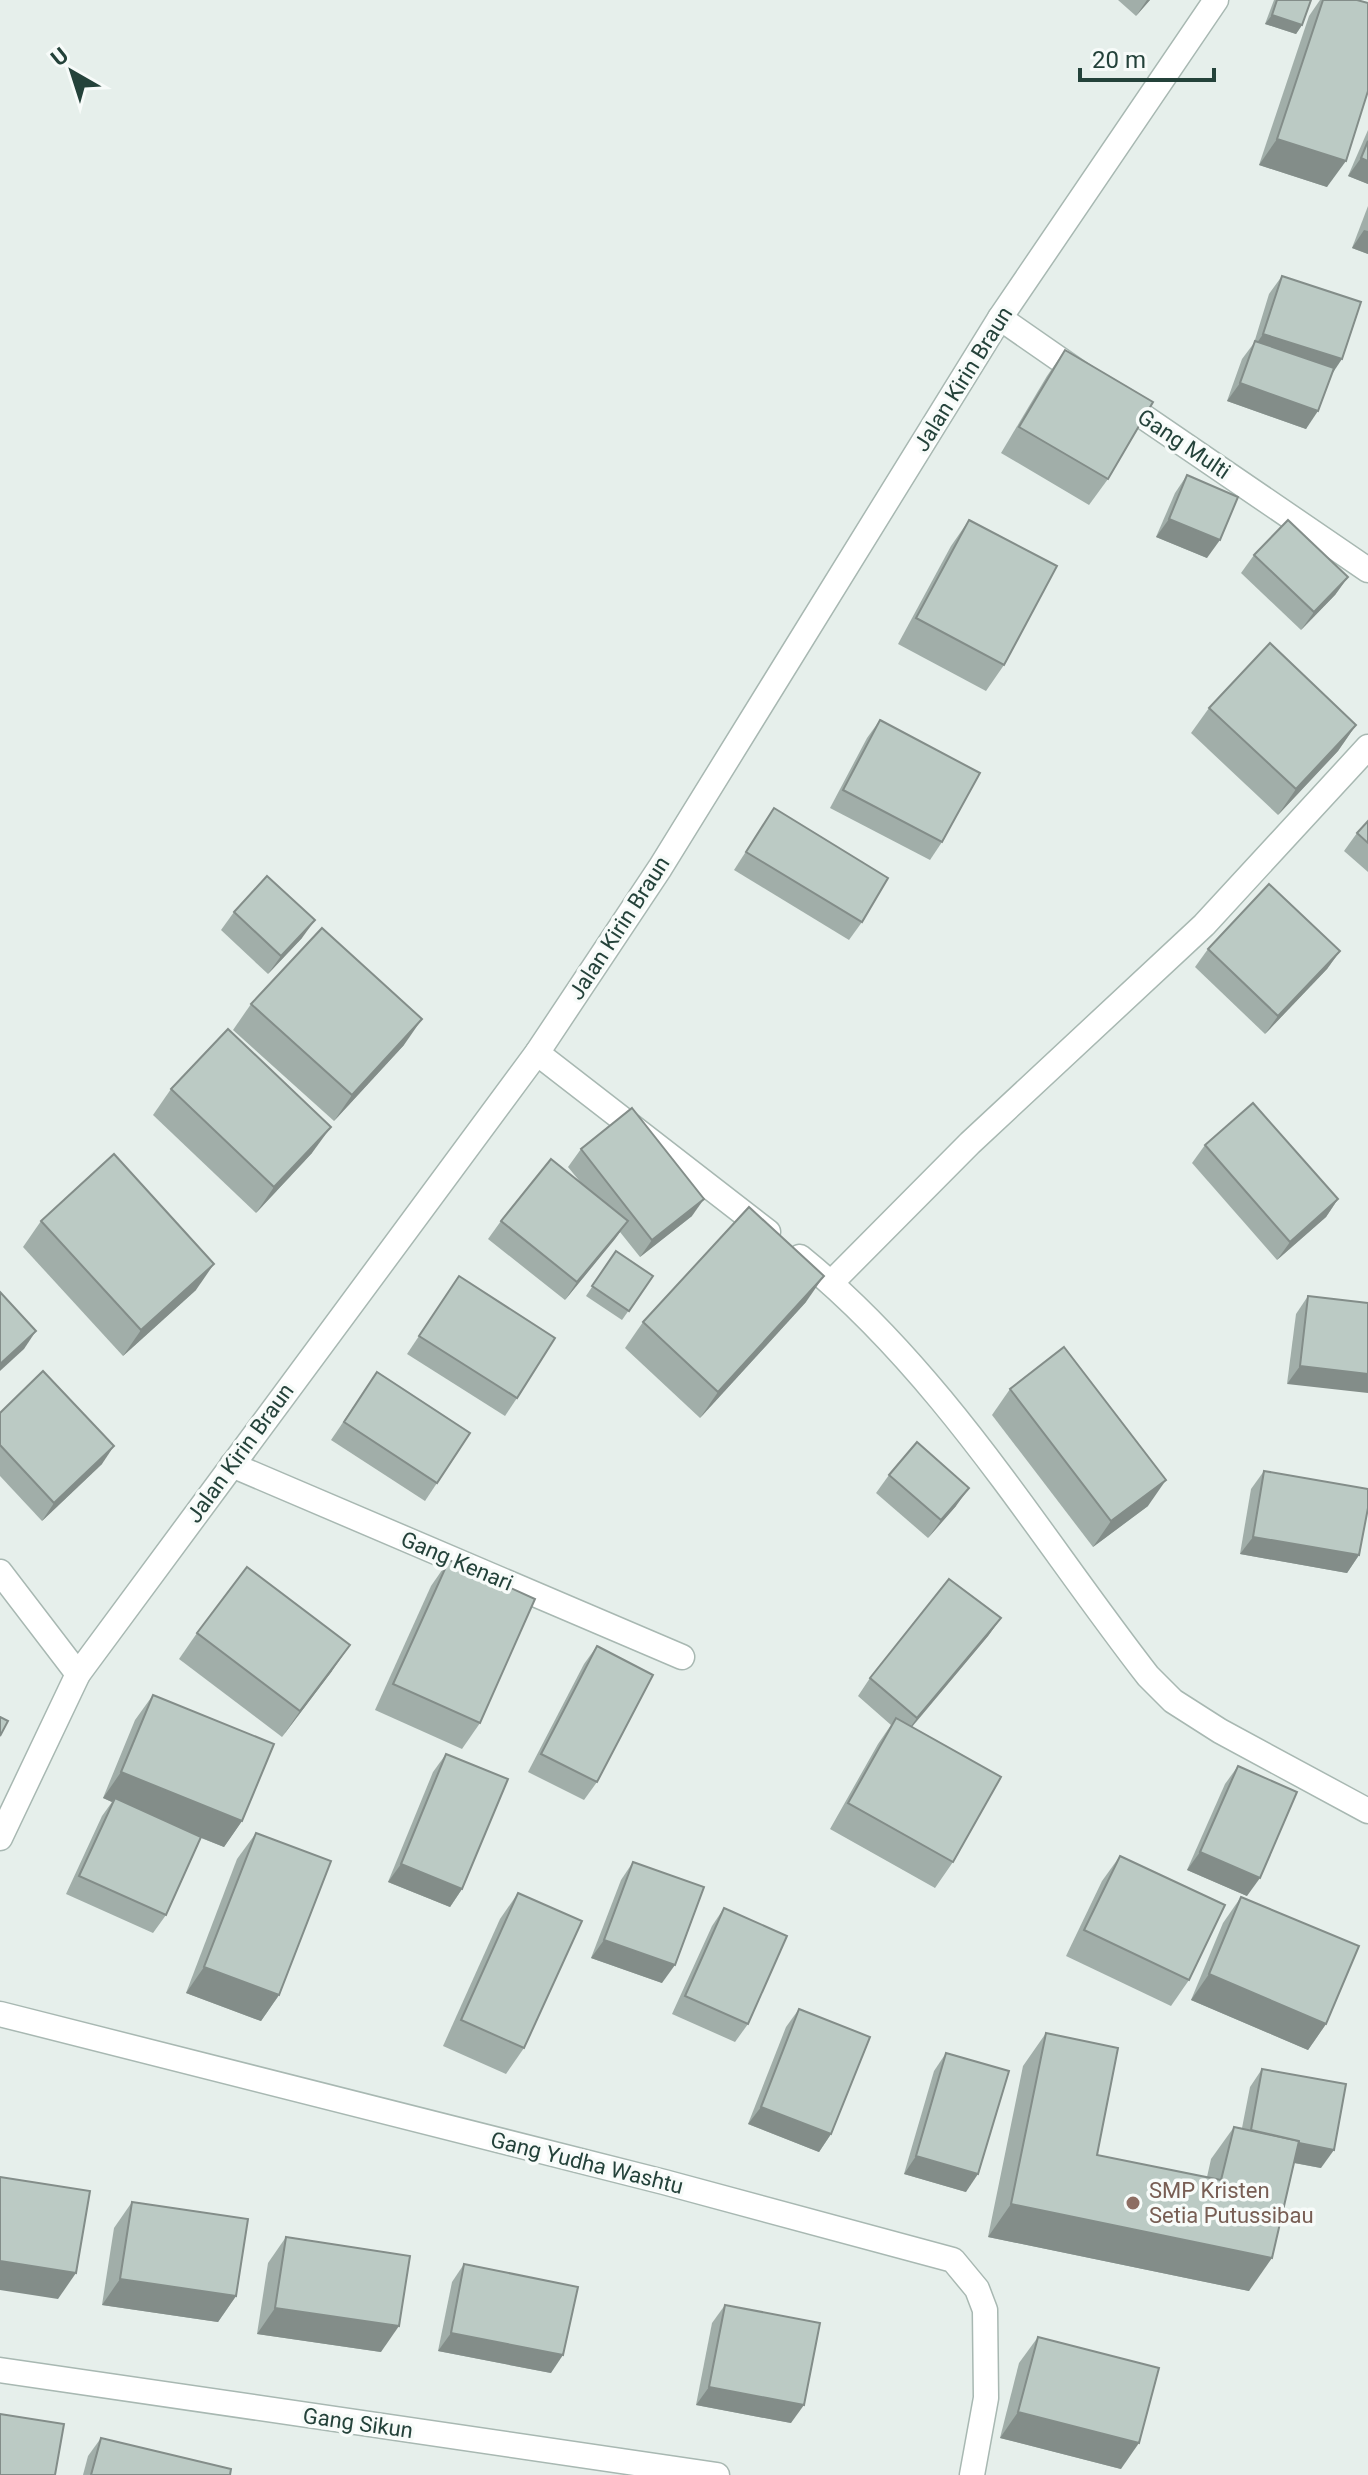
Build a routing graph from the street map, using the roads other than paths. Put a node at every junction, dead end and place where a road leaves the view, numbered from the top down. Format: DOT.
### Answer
graph roads {
  1 [pos="1216,0"];
  2 [pos="1000,318"];
  3 [pos="1368,570"];
  4 [pos="1368,747"];
  5 [pos="537,1053"];
  6 [pos="831,1283"];
  7 [pos="232,1465"];
  8 [pos="0,1572"];
  9 [pos="682,1657"];
  10 [pos="78,1674"];
  11 [pos="1366,1810"];
  12 [pos="0,1838"];
  13 [pos="0,2014"];
  14 [pos="0,2370"];
  15 [pos="717,2475"];
  16 [pos="972,2475"];
  1 -- 2 [label="street, Jalan Kirin Braun"];
  2 -- 3 [label="street, Gang Multi"];
  2 -- 5 [label="street, Jalan Kirin Braun"];
  4 -- 6 [label="street"];
  5 -- 6 [label="street"];
  5 -- 7 [label="street, Jalan Kirin Braun"];
  6 -- 11 [label="street"];
  7 -- 9 [label="street, Gang Kenari"];
  7 -- 10 [label="street, Jalan Kirin Braun"];
  8 -- 10 [label="street"];
  10 -- 12 [label="street, Jalan Kirin Braun"];
  13 -- 16 [label="street, Gang Yudha Washtu"];
  14 -- 15 [label="street, Gang Sikun"];
}
